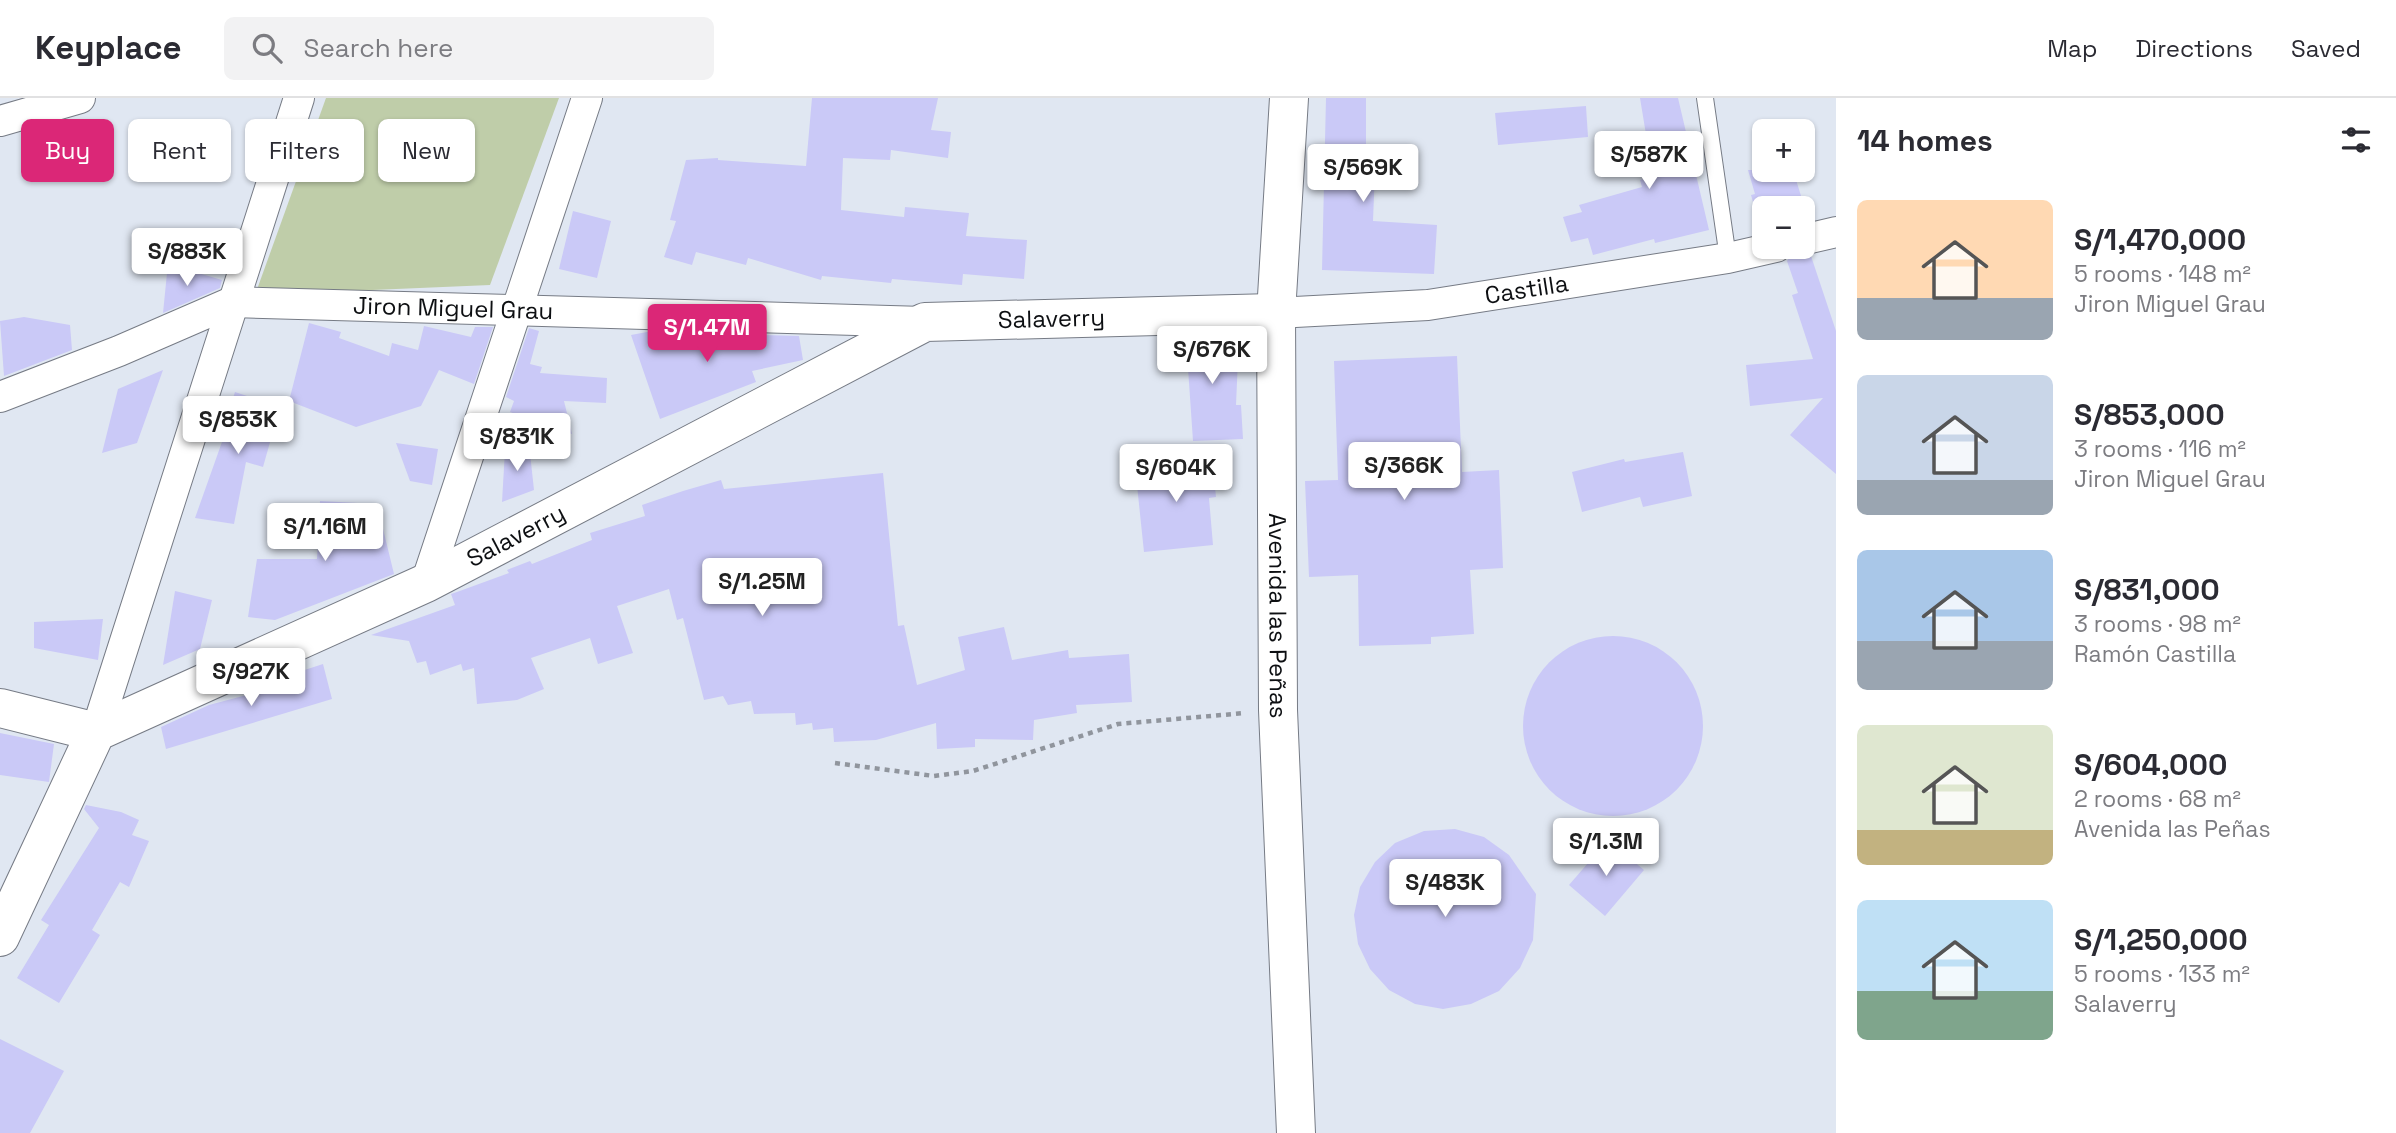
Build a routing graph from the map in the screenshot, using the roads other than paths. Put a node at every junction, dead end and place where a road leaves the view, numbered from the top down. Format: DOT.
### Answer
graph roads {
  1 [pos="80,98"];
  2 [pos="299,98"];
  3 [pos="587,98"];
  4 [pos="1289,98"];
  5 [pos="1705,98"];
  6 [pos="0,121"];
  7 [pos="1836,232"];
  8 [pos="1815,237"];
  9 [pos="1752,252"];
  10 [pos="1728,258"];
  11 [pos="232,302"];
  12 [pos="515,308"];
  13 [pos="1276,313"];
  14 [pos="925,322"];
  15 [pos="0,397"];
  16 [pos="426,583"];
  17 [pos="0,708"];
  18 [pos="96,732"];
  19 [pos="0,937"];
  20 [pos="1296,1133"];
  1 -- 6 [label="street"];
  2 -- 11 [label="street"];
  3 -- 12 [label="street"];
  4 -- 13 [label="street, Avenida las Peñas"];
  5 -- 10 [label="lane"];
  7 -- 8 [label="street"];
  9 -- 10 [label="street, Castilla"];
  10 -- 13 [label="street, Castilla"];
  11 -- 12 [label="street, Jiron Miguel Grau"];
  11 -- 15 [label="street, Jiron Miguel Grau"];
  11 -- 18 [label="street"];
  12 -- 14 [label="street, Jiron Miguel Grau"];
  12 -- 16 [label="street"];
  13 -- 14 [label="street, Salaverry"];
  13 -- 20 [label="street, Avenida las Peñas"];
  14 -- 16 [label="street, Salaverry"];
  16 -- 18 [label="street, Salaverry"];
  17 -- 18 [label="street"];
  18 -- 19 [label="street"];
}
